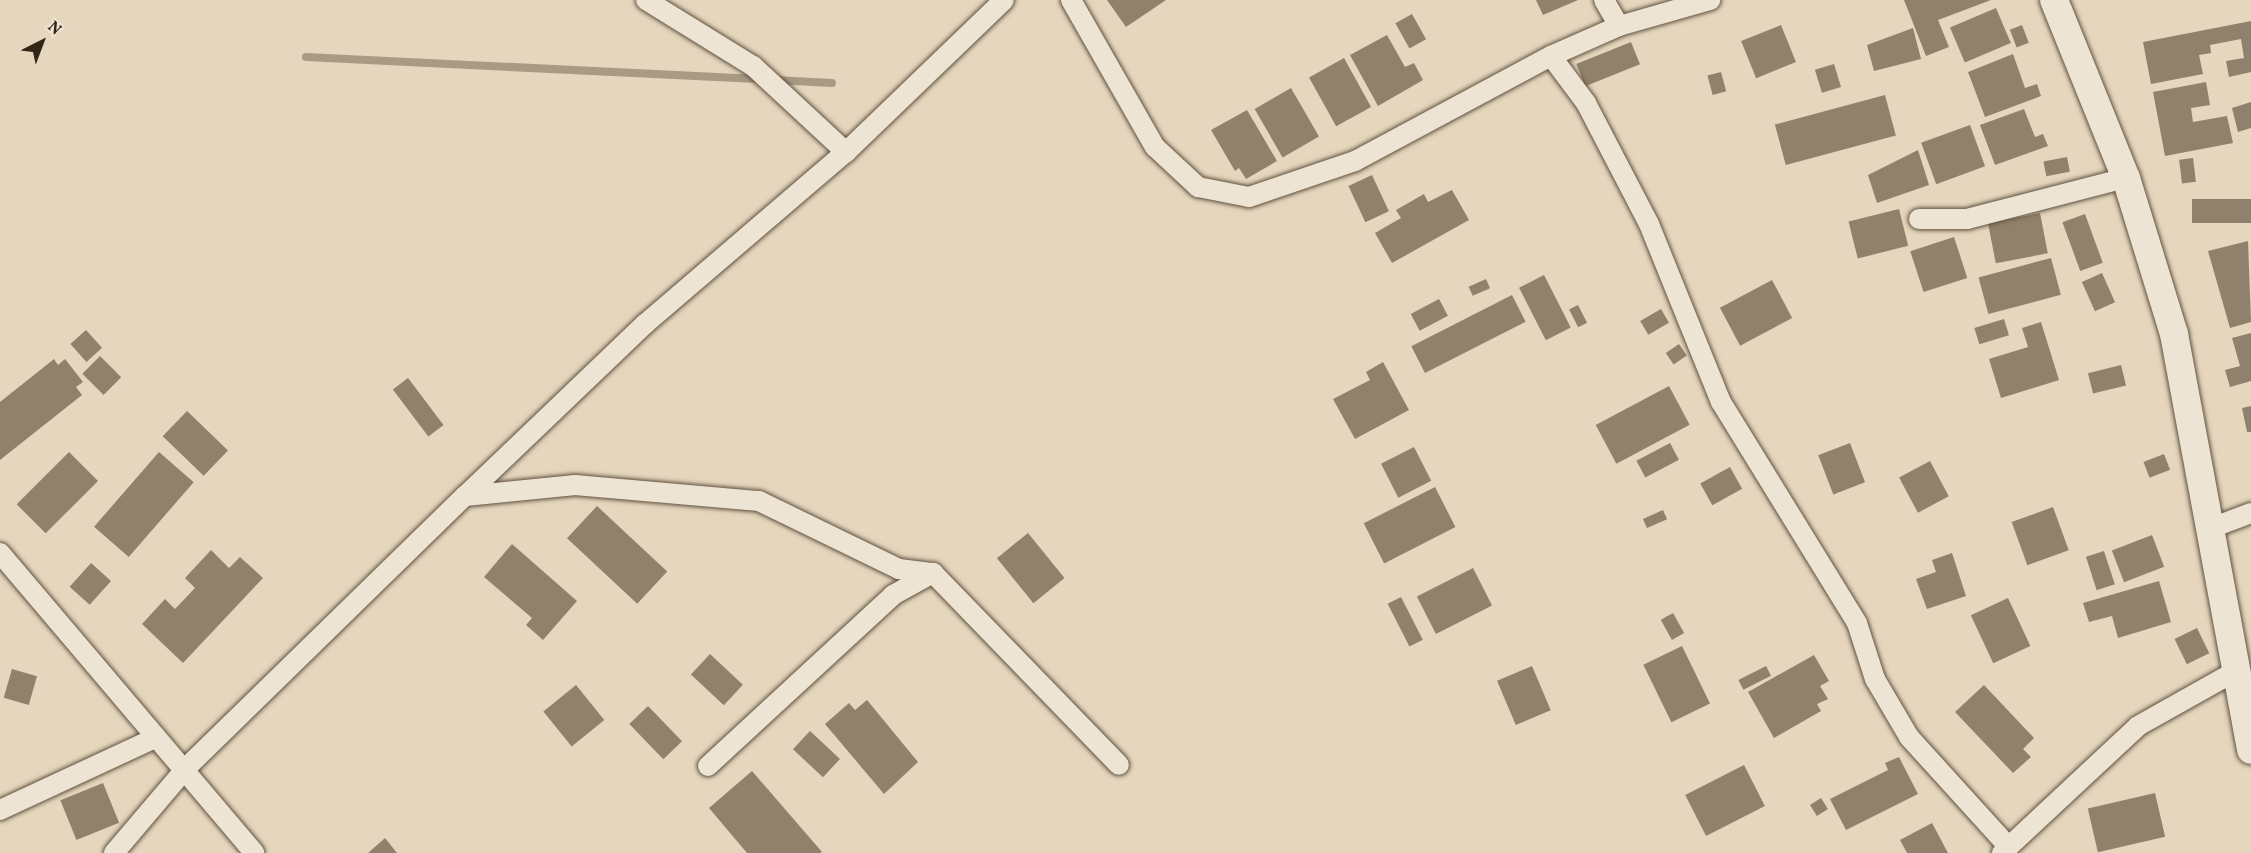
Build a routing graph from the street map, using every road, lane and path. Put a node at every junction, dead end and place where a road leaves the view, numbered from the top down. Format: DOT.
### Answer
graph roads {
  1 [pos="646,0"];
  2 [pos="1004,0"];
  3 [pos="1071,0"];
  4 [pos="1604,0"];
  5 [pos="1710,0"];
  6 [pos="2054,0"];
  7 [pos="1619,26"];
  8 [pos="1551,56"];
  9 [pos="846,153"];
  10 [pos="2126,178"];
  11 [pos="1919,219"];
  12 [pos="465,496"];
  13 [pos="2251,513"];
  14 [pos="2211,528"];
  15 [pos="0,553"];
  16 [pos="933,573"];
  17 [pos="2236,671"];
  18 [pos="155,738"];
  19 [pos="2251,750"];
  20 [pos="1119,765"];
  21 [pos="708,766"];
  22 [pos="186,768"];
  23 [pos="0,810"];
  24 [pos="2005,850"];
  25 [pos="114,853"];
  26 [pos="254,853"];
  1 -- 9 [label="street"];
  2 -- 9 [label="street"];
  3 -- 8 [label="street"];
  4 -- 7 [label="street"];
  5 -- 7 [label="street"];
  6 -- 10 [label="main road"];
  7 -- 8 [label="street"];
  8 -- 24 [label="street"];
  9 -- 12 [label="street"];
  10 -- 11 [label="street"];
  10 -- 14 [label="main road"];
  12 -- 16 [label="street"];
  12 -- 22 [label="street"];
  13 -- 14 [label="street"];
  14 -- 17 [label="main road"];
  15 -- 18 [label="street"];
  16 -- 20 [label="street"];
  16 -- 21 [label="street"];
  17 -- 19 [label="main road"];
  17 -- 24 [label="street"];
  18 -- 22 [label="street"];
  18 -- 23 [label="street"];
  22 -- 25 [label="street"];
  22 -- 26 [label="street"];
}
